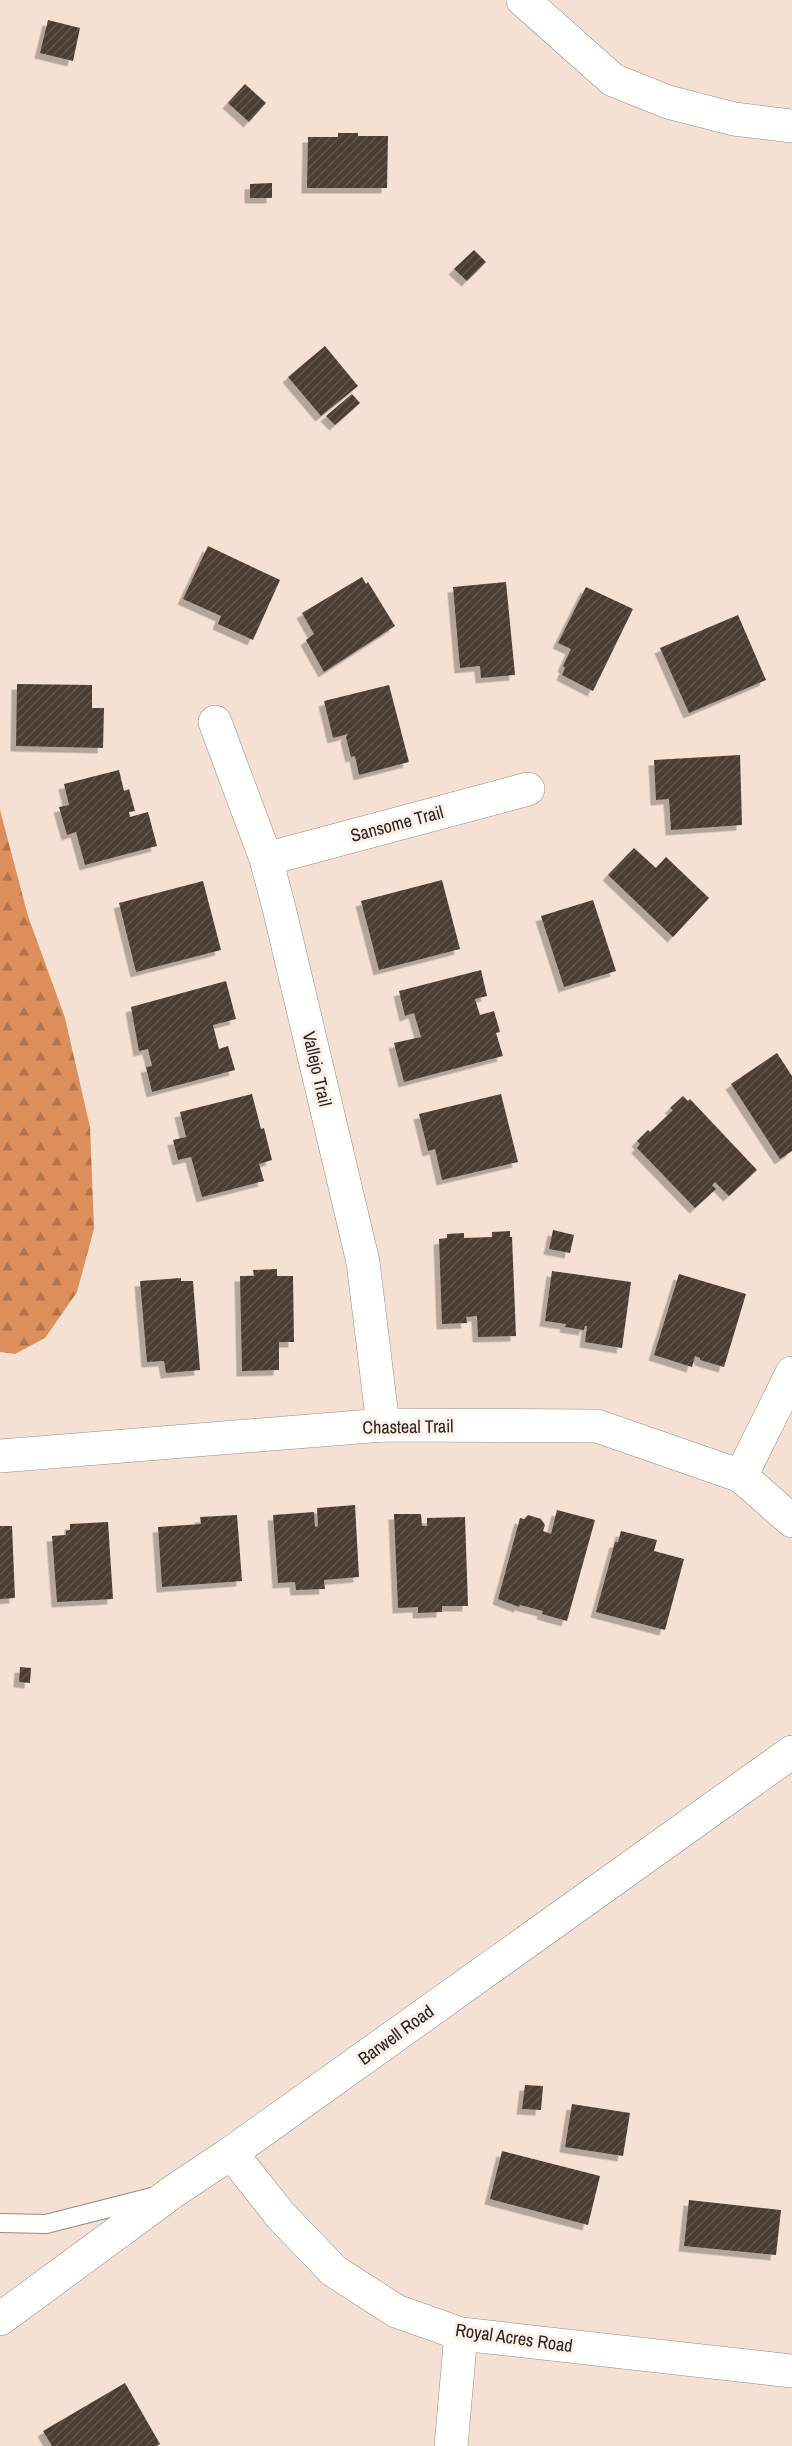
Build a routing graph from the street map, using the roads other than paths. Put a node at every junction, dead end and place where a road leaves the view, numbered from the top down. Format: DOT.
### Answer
graph roads {
  1 [pos="523,0"];
  2 [pos="792,126"];
  3 [pos="215,722"];
  4 [pos="528,789"];
  5 [pos="266,859"];
  6 [pos="792,1373"];
  7 [pos="383,1425"];
  8 [pos="0,1456"];
  9 [pos="741,1476"];
  10 [pos="792,1521"];
  11 [pos="792,1752"];
  12 [pos="231,2153"];
  13 [pos="174,2191"];
  14 [pos="0,2223"];
  15 [pos="0,2319"];
  16 [pos="461,2334"];
  17 [pos="792,2371"];
  18 [pos="451,2446"];
  1 -- 2 [label="street"];
  3 -- 5 [label="street, Vallejo Trail"];
  4 -- 5 [label="street, Sansome Trail"];
  5 -- 7 [label="street, Vallejo Trail"];
  6 -- 9 [label="street"];
  7 -- 8 [label="street, Chasteal Trail"];
  7 -- 9 [label="street, Chasteal Trail"];
  9 -- 10 [label="street, Chasteal Trail"];
  11 -- 12 [label="street, Barwell Road"];
  12 -- 13 [label="street, Barwell Road"];
  12 -- 16 [label="street, Royal Acres Road"];
  13 -- 14 [label="lane"];
  13 -- 15 [label="street, Barwell Road"];
  16 -- 17 [label="street, Royal Acres Road"];
  16 -- 18 [label="street"];
}
